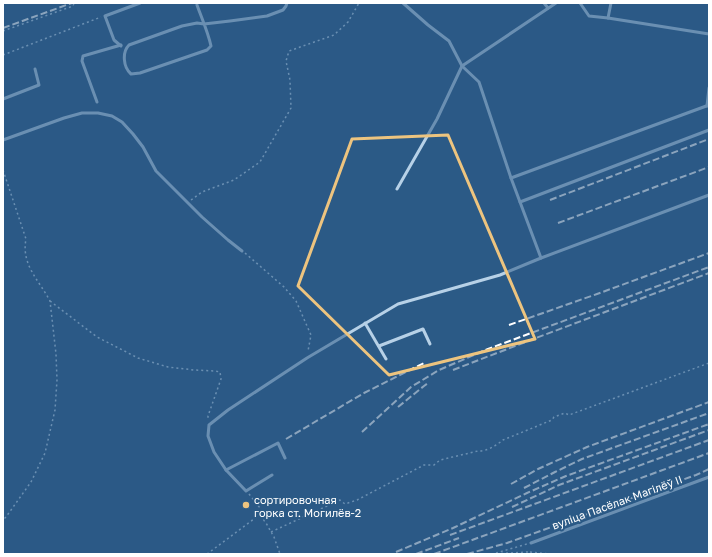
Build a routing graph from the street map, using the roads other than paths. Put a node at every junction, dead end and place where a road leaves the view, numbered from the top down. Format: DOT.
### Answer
graph roads {
  1 [pos="140,3"];
  2 [pos="287,3"];
  3 [pos="403,3"];
  4 [pos="544,3"];
  5 [pos="556,3"];
  6 [pos="580,3"];
  7 [pos="611,3"];
  8 [pos="197,5"];
  9 [pos="548,8"];
  10 [pos="608,18"];
  11 [pos="204,24"];
  12 [pos="709,34"];
  13 [pos="121,46"];
  14 [pos="125,48"];
  15 [pos="462,66"];
  16 [pos="35,69"];
  17 [pos="709,88"];
  18 [pos="3,98"];
  19 [pos="97,102"];
  20 [pos="708,106"];
  21 [pos="709,130"];
  22 [pos="3,140"];
  23 [pos="511,178"];
  24 [pos="396,189"];
  25 [pos="709,195"];
  26 [pos="520,202"];
  27 [pos="242,251"];
  28 [pos="541,258"];
  29 [pos="365,323"];
  30 [pos="430,344"];
  31 [pos="379,346"];
  32 [pos="386,359"];
  33 [pos="285,458"];
  34 [pos="226,470"];
  35 [pos="272,475"];
  36 [pos="709,477"];
  37 [pos="531,543"];
  1 -- 13 [label="lane"];
  2 -- 11 [label="lane"];
  3 -- 15 [label="lane"];
  4 -- 9 [label="lane"];
  5 -- 9 [label="lane"];
  6 -- 10 [label="lane"];
  7 -- 10 [label="lane"];
  8 -- 11 [label="lane"];
  9 -- 15 [label="lane"];
  10 -- 12 [label="lane"];
  11 -- 14 [label="lane"];
  11 -- 14 [label="lane"];
  13 -- 14 [label="lane"];
  13 -- 19 [label="lane"];
  15 -- 23 [label="lane"];
  15 -- 24 [label="lane"];
  16 -- 18 [label="lane"];
  17 -- 20 [label="lane"];
  20 -- 23 [label="lane"];
  21 -- 26 [label="lane"];
  22 -- 27 [label="lane"];
  23 -- 26 [label="lane"];
  25 -- 28 [label="lane"];
  26 -- 28 [label="lane"];
  28 -- 29 [label="lane"];
  29 -- 31 [label="lane"];
  29 -- 34 [label="lane"];
  30 -- 31 [label="lane"];
  31 -- 32 [label="lane"];
  33 -- 34 [label="lane"];
  34 -- 35 [label="lane"];
  36 -- 37 [label="lane, вуліца Пасёлак Магілёў II"];
}
